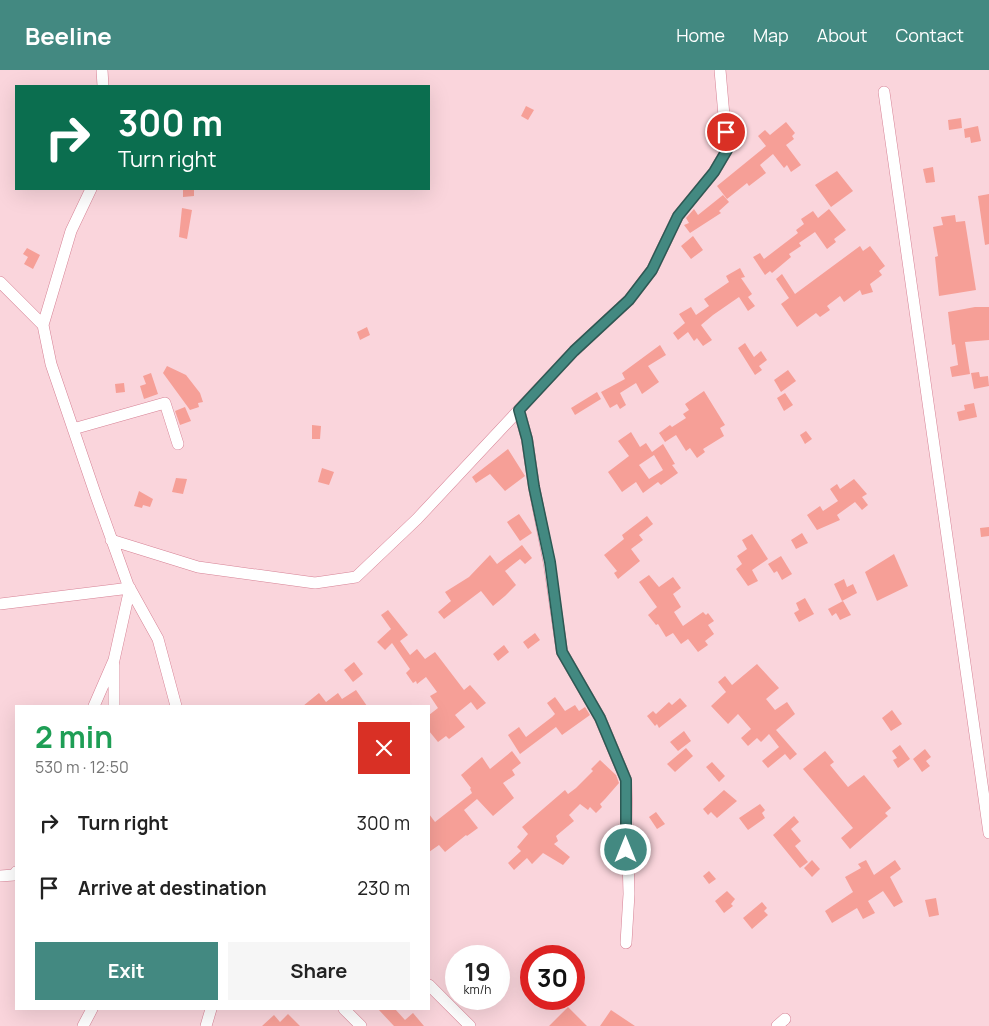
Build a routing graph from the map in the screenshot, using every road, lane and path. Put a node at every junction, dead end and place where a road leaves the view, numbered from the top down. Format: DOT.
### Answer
graph roads {
  1 [pos="102,70"];
  2 [pos="720,70"];
  3 [pos="103,85"];
  4 [pos="884,92"];
  5 [pos="91,190"];
  6 [pos="0,282"];
  7 [pos="43,325"];
  8 [pos="519,410"];
  9 [pos="73,429"];
  10 [pos="178,444"];
  11 [pos="112,540"];
  12 [pos="130,588"];
  13 [pos="0,604"];
  14 [pos="114,660"];
  15 [pos="94,705"];
  16 [pos="114,705"];
  17 [pos="176,705"];
  18 [pos="989,833"];
  19 [pos="15,874"];
  20 [pos="0,876"];
  21 [pos="626,943"];
  22 [pos="430,986"];
  23 [pos="91,1010"];
  24 [pos="211,1010"];
  25 [pos="345,1010"];
  26 [pos="82,1026"];
  27 [pos="206,1026"];
  28 [pos="361,1026"];
  29 [pos="470,1026"];
  1 -- 3 [label="street"];
  2 -- 8 [label="street"];
  4 -- 18 [label="street"];
  5 -- 7 [label="street"];
  6 -- 7 [label="street"];
  7 -- 9 [label="street"];
  8 -- 11 [label="street"];
  8 -- 21 [label="street"];
  9 -- 10 [label="street"];
  9 -- 11 [label="street"];
  11 -- 12 [label="street"];
  12 -- 13 [label="street"];
  12 -- 14 [label="street"];
  12 -- 17 [label="street"];
  14 -- 15 [label="street"];
  14 -- 16 [label="street"];
  19 -- 20 [label="street"];
  22 -- 29 [label="street"];
  23 -- 26 [label="street"];
  24 -- 27 [label="street"];
  25 -- 28 [label="street"];
}
